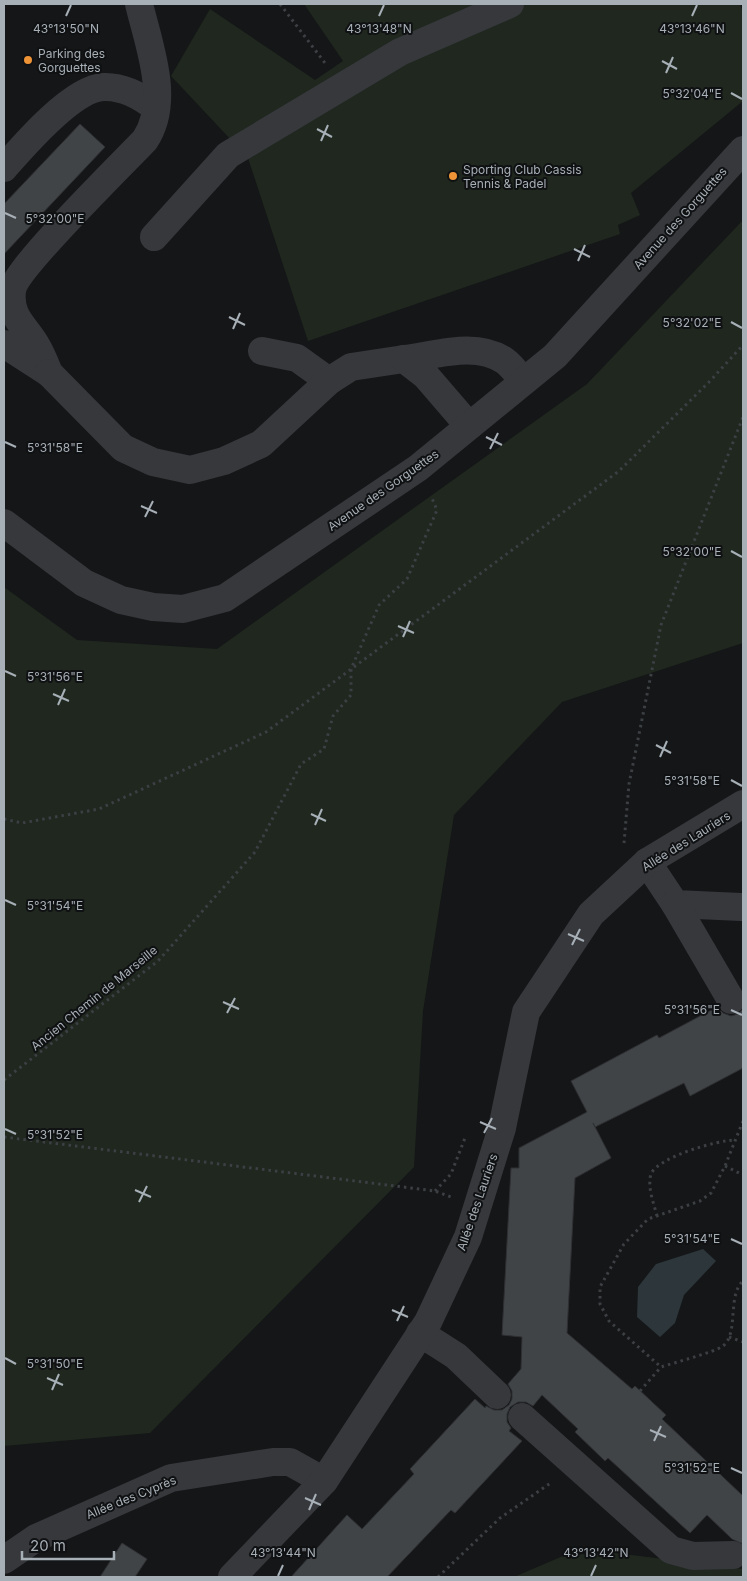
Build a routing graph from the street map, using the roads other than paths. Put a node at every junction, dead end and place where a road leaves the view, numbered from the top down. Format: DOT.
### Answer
graph roads {
  1 [pos="140,4"];
  2 [pos="510,4"];
  3 [pos="156,108"];
  4 [pos="743,150"];
  5 [pos="4,168"];
  6 [pos="154,237"];
  7 [pos="4,344"];
  8 [pos="262,351"];
  9 [pos="404,359"];
  10 [pos="49,372"];
  11 [pos="329,381"];
  12 [pos="523,382"];
  13 [pos="468,426"];
  14 [pos="4,523"];
  15 [pos="743,804"];
  16 [pos="647,862"];
  17 [pos="675,904"];
  18 [pos="741,906"];
  19 [pos="731,1000"];
  20 [pos="420,1333"];
  21 [pos="497,1395"];
  22 [pos="522,1417"];
  23 [pos="324,1481"];
  24 [pos="732,1555"];
  25 [pos="4,1560"];
  26 [pos="232,1577"];
  1 -- 3 [label="street"];
  2 -- 6 [label="street"];
  3 -- 5 [label="street"];
  3 -- 10 [label="street"];
  4 -- 12 [label="street, Avenue des Gorguettes"];
  7 -- 10 [label="street"];
  8 -- 11 [label="street"];
  9 -- 11 [label="street"];
  9 -- 12 [label="street"];
  9 -- 13 [label="street"];
  10 -- 11 [label="street"];
  12 -- 13 [label="street, Avenue des Gorguettes"];
  13 -- 14 [label="street, Avenue des Gorguettes"];
  15 -- 16 [label="street, Allée des Lauriers"];
  16 -- 17 [label="street"];
  16 -- 20 [label="street, Allée des Lauriers"];
  17 -- 18 [label="street"];
  17 -- 19 [label="street"];
  20 -- 21 [label="street"];
  20 -- 23 [label="street, Allée des Lauriers"];
  22 -- 24 [label="street"];
  23 -- 25 [label="street, Allée des Cyprès"];
  23 -- 26 [label="street, Allée des Lauriers"];
}
